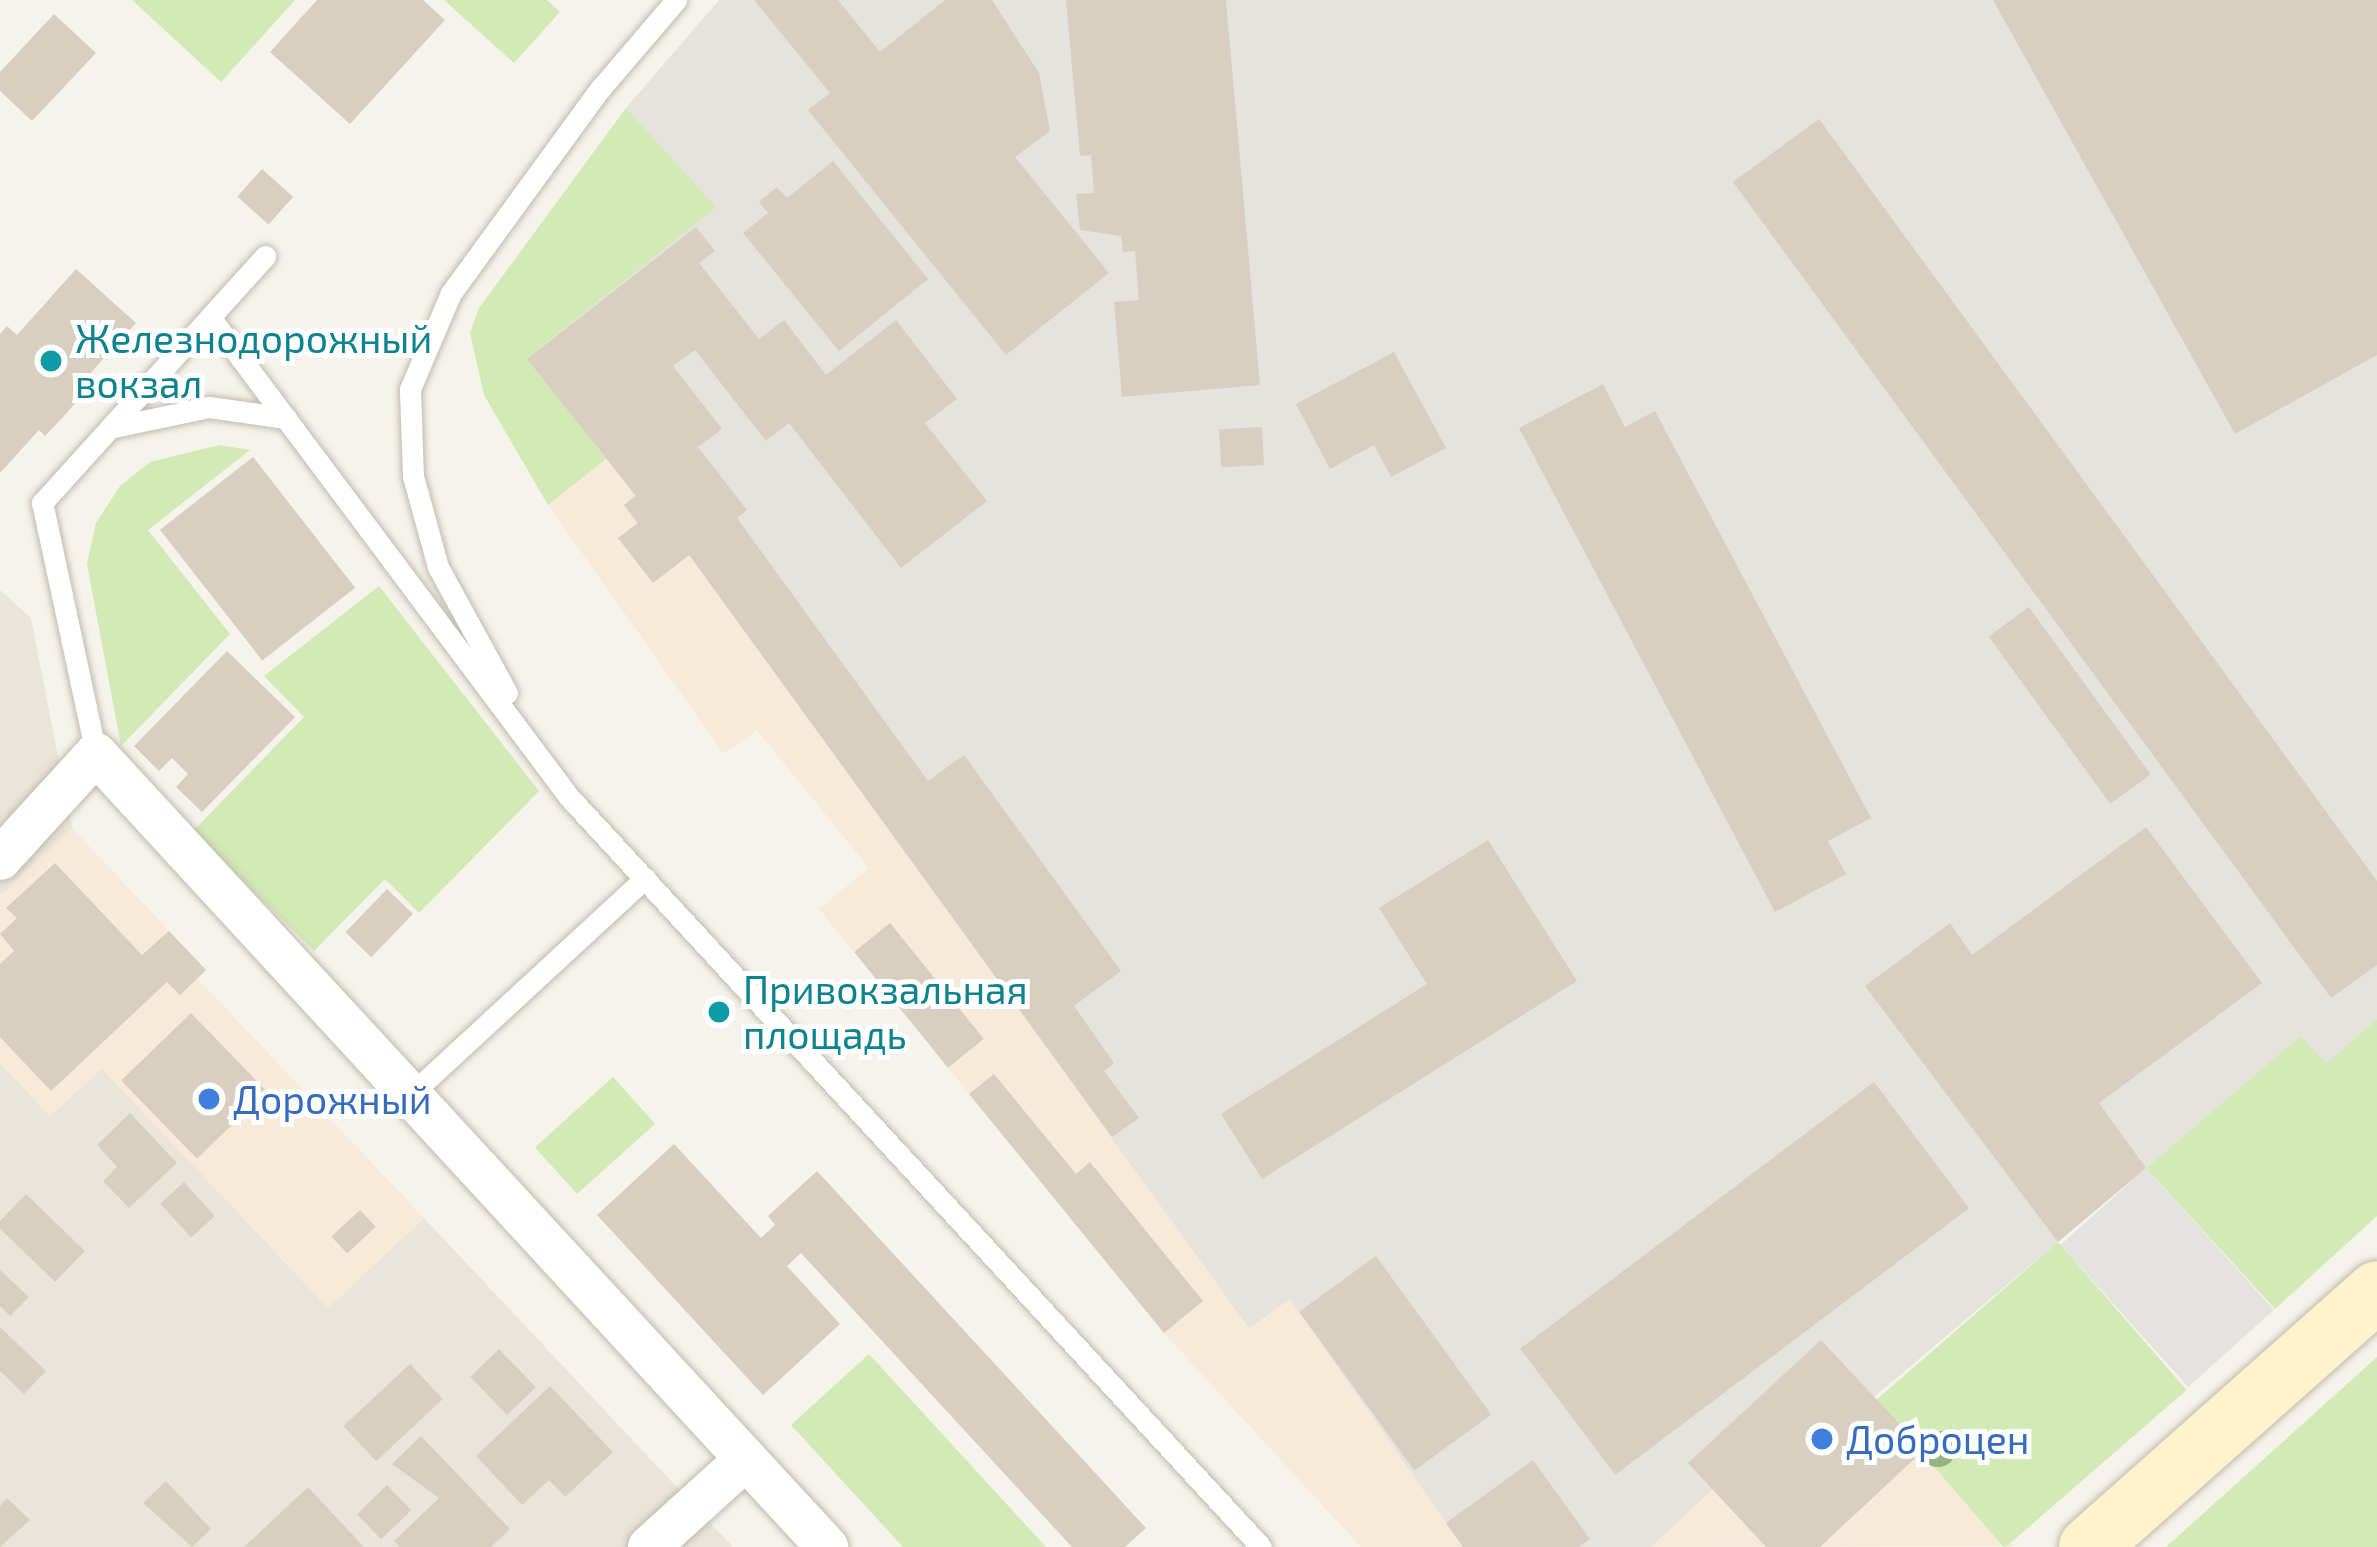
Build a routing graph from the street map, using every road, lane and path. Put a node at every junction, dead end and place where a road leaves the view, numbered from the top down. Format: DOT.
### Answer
graph roads {
  1 [pos="676,0"];
  2 [pos="265,256"];
  3 [pos="210,316"];
  4 [pos="286,418"];
  5 [pos="108,430"];
  6 [pos="96,754"];
  7 [pos="569,796"];
  8 [pos="0,859"];
  9 [pos="645,878"];
  10 [pos="410,1095"];
  11 [pos="2377,1291"];
  12 [pos="746,1459"];
  13 [pos="649,1547"];
  14 [pos="827,1547"];
  15 [pos="1261,1547"];
  16 [pos="2089,1547"];
  1 -- 7 [label="lane"];
  2 -- 3 [label="lane"];
  3 -- 4 [label="lane"];
  3 -- 5 [label="lane"];
  4 -- 5 [label="lane"];
  4 -- 7 [label="lane"];
  5 -- 6 [label="lane"];
  6 -- 8 [label="street"];
  6 -- 10 [label="street"];
  7 -- 9 [label="lane"];
  9 -- 10 [label="lane"];
  9 -- 15 [label="lane"];
  10 -- 12 [label="street"];
  11 -- 16 [label="street"];
  12 -- 13 [label="street"];
  12 -- 14 [label="street"];
}
